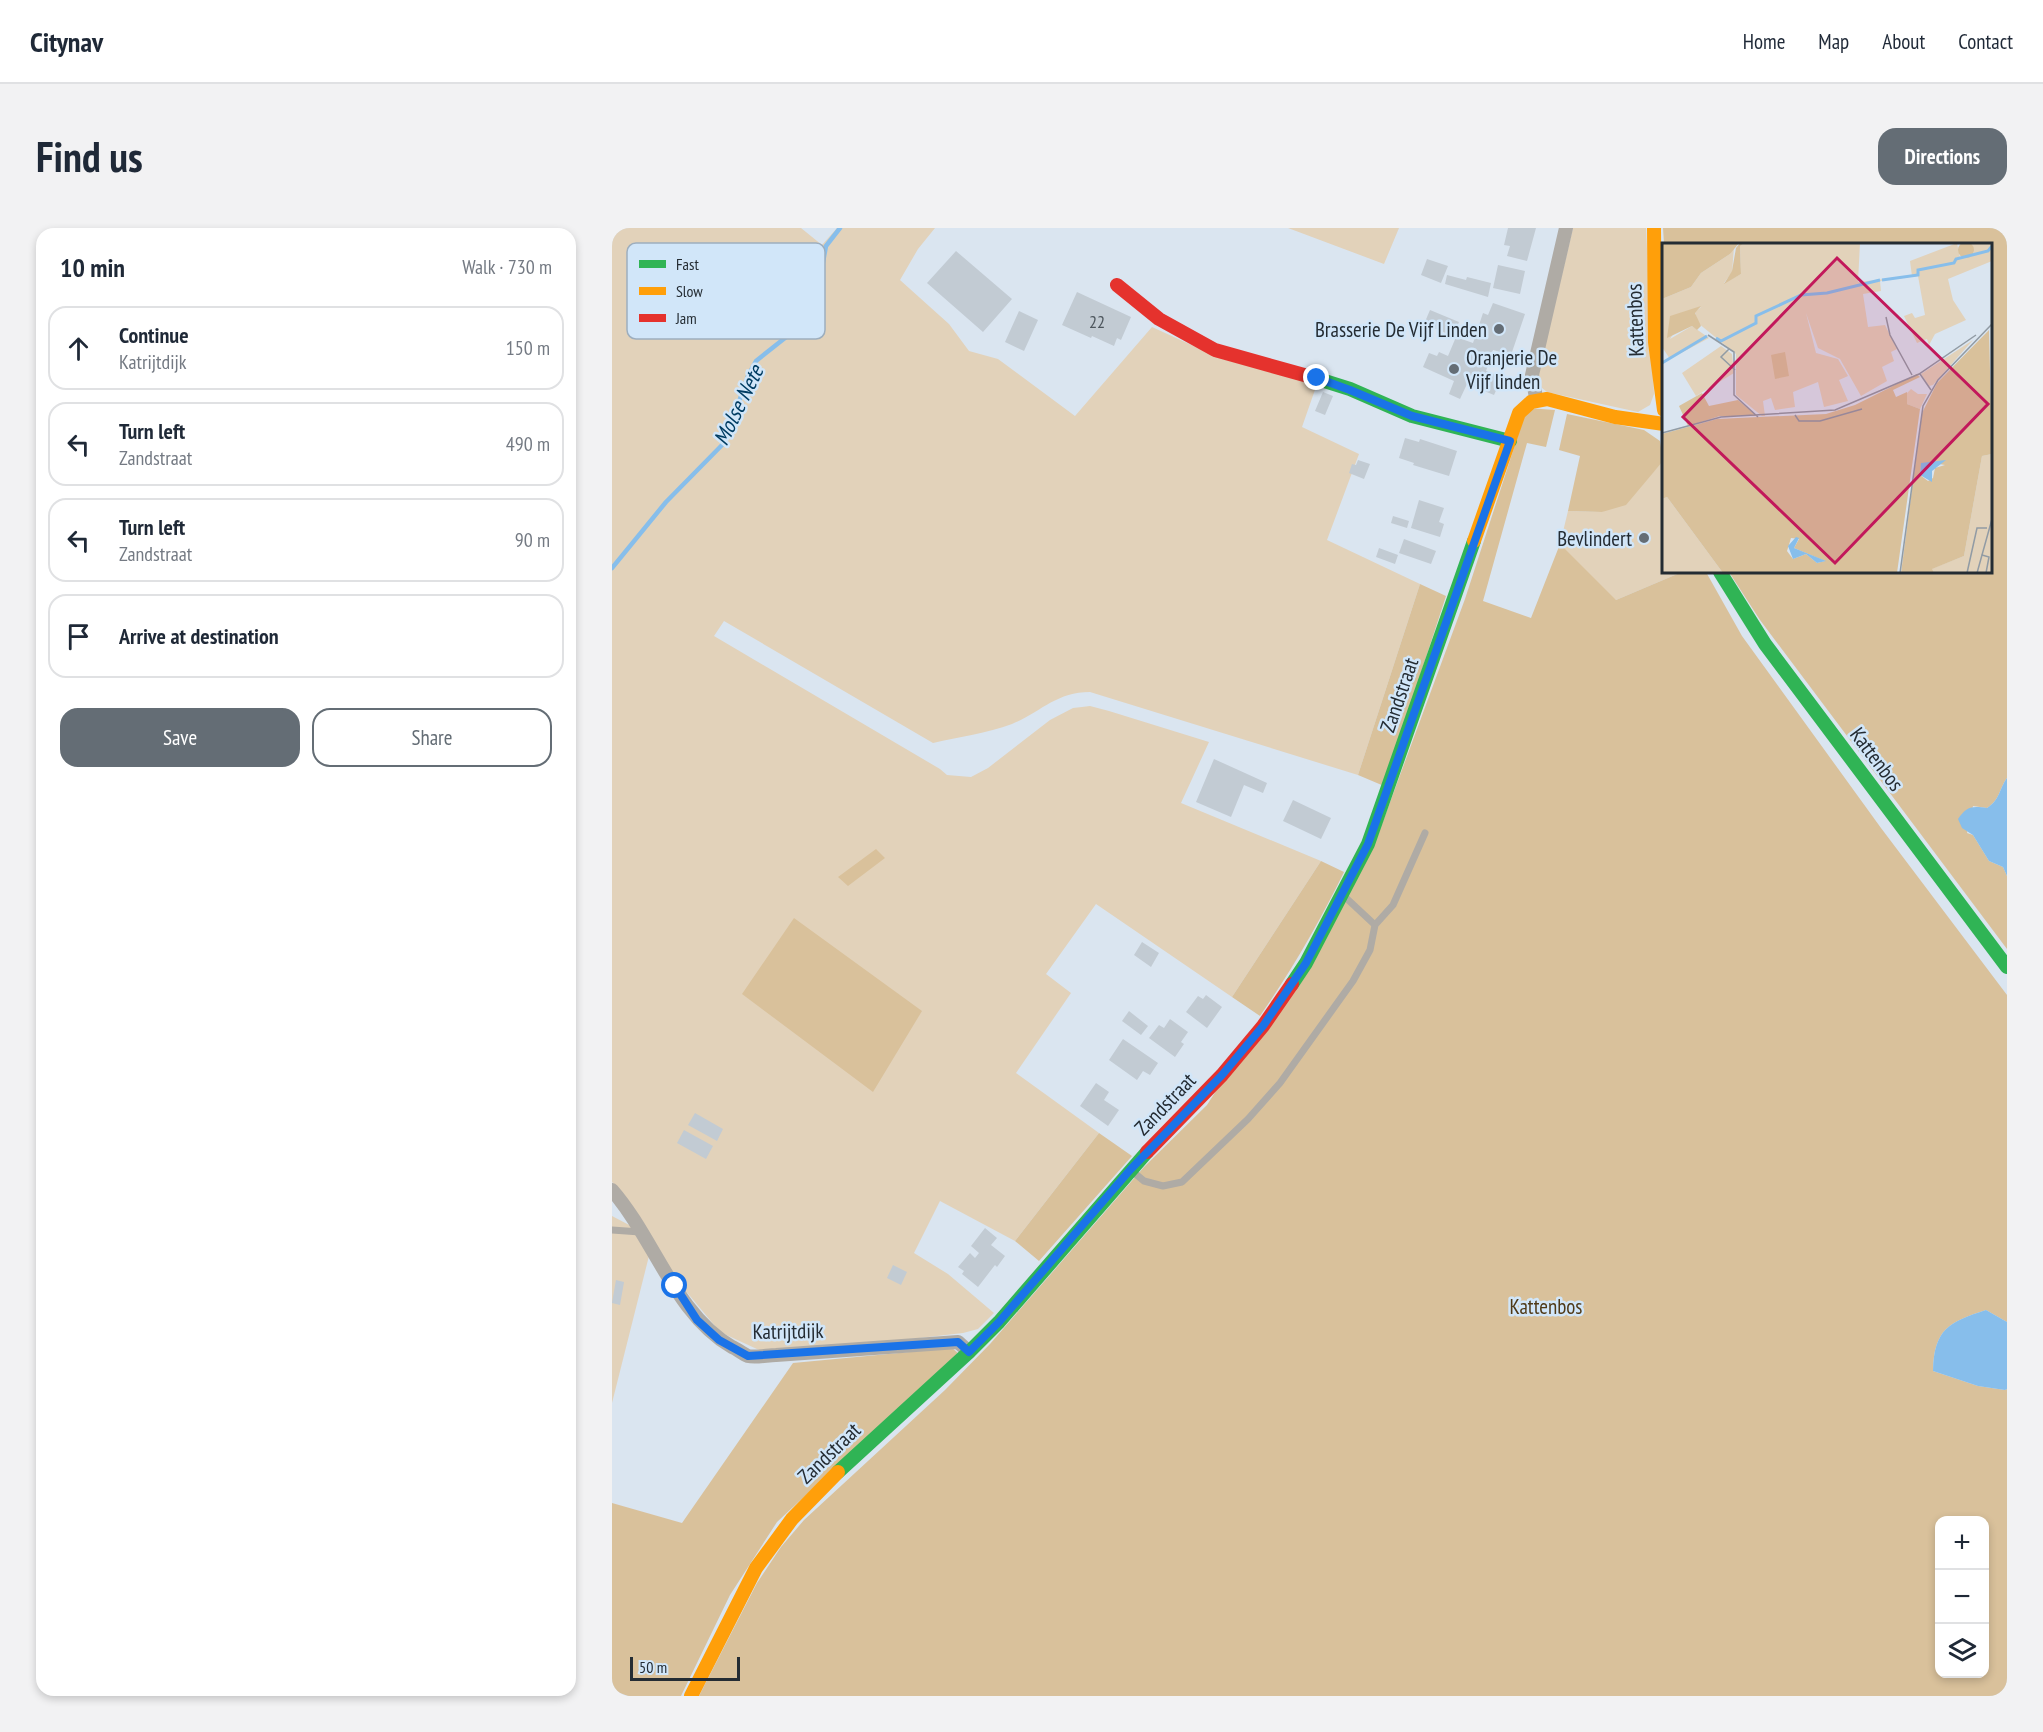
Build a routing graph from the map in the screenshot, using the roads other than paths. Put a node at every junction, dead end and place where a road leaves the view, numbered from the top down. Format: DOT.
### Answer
graph roads {
  1 [pos="1566,228"];
  2 [pos="1654,228"];
  3 [pos="1117,285"];
  4 [pos="1662,395"];
  5 [pos="1536,399"];
  6 [pos="1662,424"];
  7 [pos="1510,441"];
  8 [pos="1721,573"];
  9 [pos="1425,833"];
  10 [pos="1342,894"];
  11 [pos="1375,925"];
  12 [pos="2007,968"];
  13 [pos="1130,1170"];
  14 [pos="612,1190"];
  15 [pos="612,1230"];
  16 [pos="640,1232"];
  17 [pos="969,1352"];
  18 [pos="691,1696"];
  1 -- 5 [label="street"];
  2 -- 4 [label="street, Kattenbos"];
  3 -- 7 [label="street"];
  5 -- 6 [label="street"];
  5 -- 7 [label="street, Zandstraat"];
  7 -- 10 [label="street, Zandstraat"];
  8 -- 12 [label="street, Kattenbos"];
  9 -- 11 [label="lane"];
  10 -- 11 [label="lane"];
  10 -- 13 [label="street, Zandstraat"];
  11 -- 13 [label="lane"];
  13 -- 17 [label="street, Zandstraat"];
  14 -- 16 [label="street, Katrijtdijk"];
  15 -- 16 [label="lane"];
  16 -- 17 [label="street, Katrijtdijk"];
  17 -- 18 [label="street, Zandstraat"];
}
